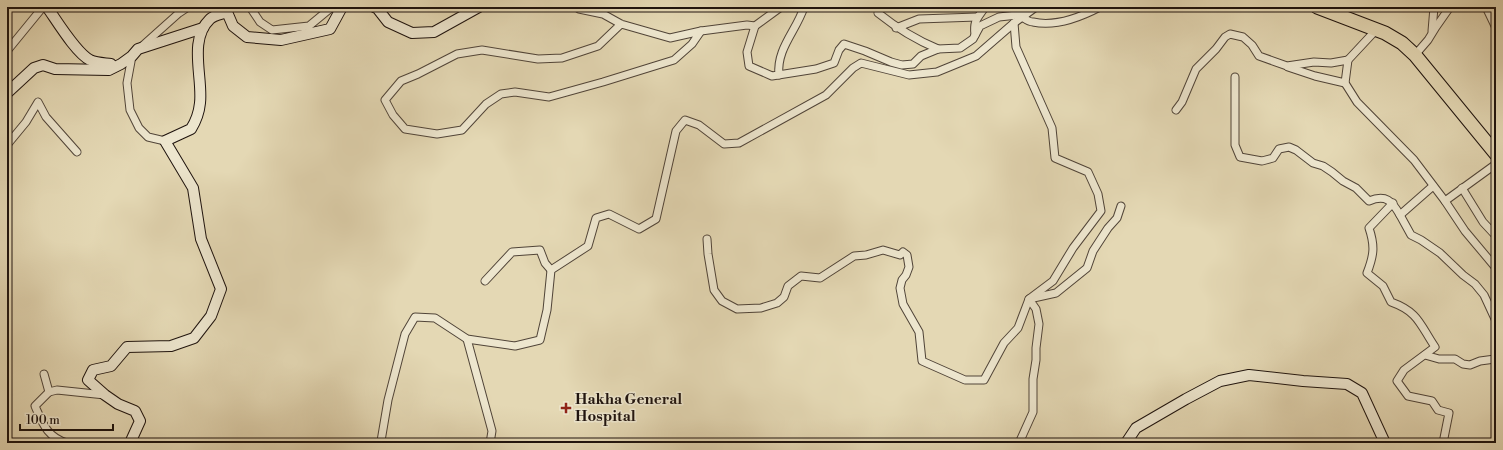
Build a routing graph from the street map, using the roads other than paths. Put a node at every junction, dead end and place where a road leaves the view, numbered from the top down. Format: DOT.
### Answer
graph roads {
  1 [pos="42,7"];
  2 [pos="47,7"];
  3 [pos="188,7"];
  4 [pos="250,7"];
  5 [pos="332,7"];
  6 [pos="342,7"];
  7 [pos="374,7"];
  8 [pos="479,7"];
  9 [pos="576,7"];
  10 [pos="781,7"];
  11 [pos="804,7"];
  12 [pos="985,7"];
  13 [pos="1036,7"];
  14 [pos="1100,7"];
  15 [pos="1317,7"];
  16 [pos="1434,7"];
  17 [pos="1450,7"];
  18 [pos="1486,7"];
  19 [pos="878,13"];
  20 [pos="1024,16"];
  21 [pos="977,17"];
  22 [pos="1014,23"];
  23 [pos="621,24"];
  24 [pos="755,26"];
  25 [pos="203,28"];
  26 [pos="896,28"];
  27 [pos="1496,28"];
  28 [pos="1376,30"];
  29 [pos="701,31"];
  30 [pos="1432,34"];
  31 [pos="975,35"];
  32 [pos="938,49"];
  33 [pos="7,51"];
  34 [pos="135,53"];
  35 [pos="1415,55"];
  36 [pos="1348,60"];
  37 [pos="121,64"];
  38 [pos="1287,66"];
  39 [pos="779,75"];
  40 [pos="1235,77"];
  41 [pos="1345,84"];
  42 [pos="7,93"];
  43 [pos="1176,110"];
  44 [pos="165,141"];
  45 [pos="7,146"];
  46 [pos="77,152"];
  47 [pos="1496,154"];
  48 [pos="1496,164"];
  49 [pos="1433,186"];
  50 [pos="1462,188"];
  51 [pos="1446,201"];
  52 [pos="1393,203"];
  53 [pos="1121,206"];
  54 [pos="1400,215"];
  55 [pos="1496,236"];
  56 [pos="707,239"];
  57 [pos="1496,268"];
  58 [pos="551,270"];
  59 [pos="485,281"];
  60 [pos="1029,299"];
  61 [pos="1496,320"];
  62 [pos="467,339"];
  63 [pos="1425,355"];
  64 [pos="1496,359"];
  65 [pos="44,374"];
  66 [pos="49,392"];
  67 [pos="105,395"];
  68 [pos="67,443"];
  69 [pos="130,443"];
  70 [pos="379,443"];
  71 [pos="490,443"];
  72 [pos="1019,443"];
  73 [pos="1126,443"];
  74 [pos="1385,443"];
  75 [pos="1443,443"];
  1 -- 33 [label="street"];
  2 -- 37 [label="street"];
  3 -- 34 [label="street"];
  4 -- 5 [label="street"];
  6 -- 25 [label="street"];
  7 -- 8 [label="street"];
  9 -- 23 [label="street"];
  10 -- 24 [label="street"];
  11 -- 39 [label="street"];
  12 -- 21 [label="street"];
  13 -- 20 [label="street"];
  14 -- 20 [label="street"];
  15 -- 28 [label="highway"];
  16 -- 30 [label="street"];
  17 -- 30 [label="street"];
  18 -- 27 [label="street"];
  19 -- 26 [label="street"];
  20 -- 22 [label="street"];
  20 -- 31 [label="street"];
  21 -- 26 [label="street"];
  21 -- 31 [label="street"];
  22 -- 58 [label="street"];
  22 -- 60 [label="street"];
  23 -- 29 [label="street"];
  23 -- 29 [label="street"];
  24 -- 29 [label="street"];
  24 -- 39 [label="street"];
  25 -- 34 [label="street"];
  25 -- 44 [label="street"];
  26 -- 32 [label="street"];
  28 -- 35 [label="highway"];
  28 -- 36 [label="street"];
  30 -- 35 [label="street"];
  31 -- 32 [label="street"];
  32 -- 39 [label="street"];
  34 -- 37 [label="street"];
  34 -- 44 [label="street"];
  35 -- 47 [label="highway"];
  36 -- 38 [label="street"];
  36 -- 41 [label="street"];
  37 -- 42 [label="street"];
  38 -- 41 [label="street"];
  38 -- 43 [label="street"];
  40 -- 52 [label="street"];
  41 -- 49 [label="street"];
  44 -- 67 [label="street"];
  45 -- 46 [label="street"];
  48 -- 50 [label="street"];
  49 -- 51 [label="street"];
  49 -- 54 [label="street"];
  50 -- 51 [label="street"];
  50 -- 55 [label="street"];
  51 -- 57 [label="street"];
  52 -- 54 [label="street"];
  52 -- 63 [label="street"];
  53 -- 60 [label="street"];
  54 -- 61 [label="street"];
  56 -- 60 [label="street"];
  58 -- 59 [label="street"];
  58 -- 62 [label="street"];
  60 -- 72 [label="street"];
  62 -- 70 [label="street"];
  62 -- 71 [label="street"];
  63 -- 64 [label="street"];
  63 -- 75 [label="street"];
  65 -- 66 [label="street"];
  66 -- 67 [label="street"];
  66 -- 68 [label="street"];
  67 -- 69 [label="street"];
  73 -- 74 [label="street"];
}
